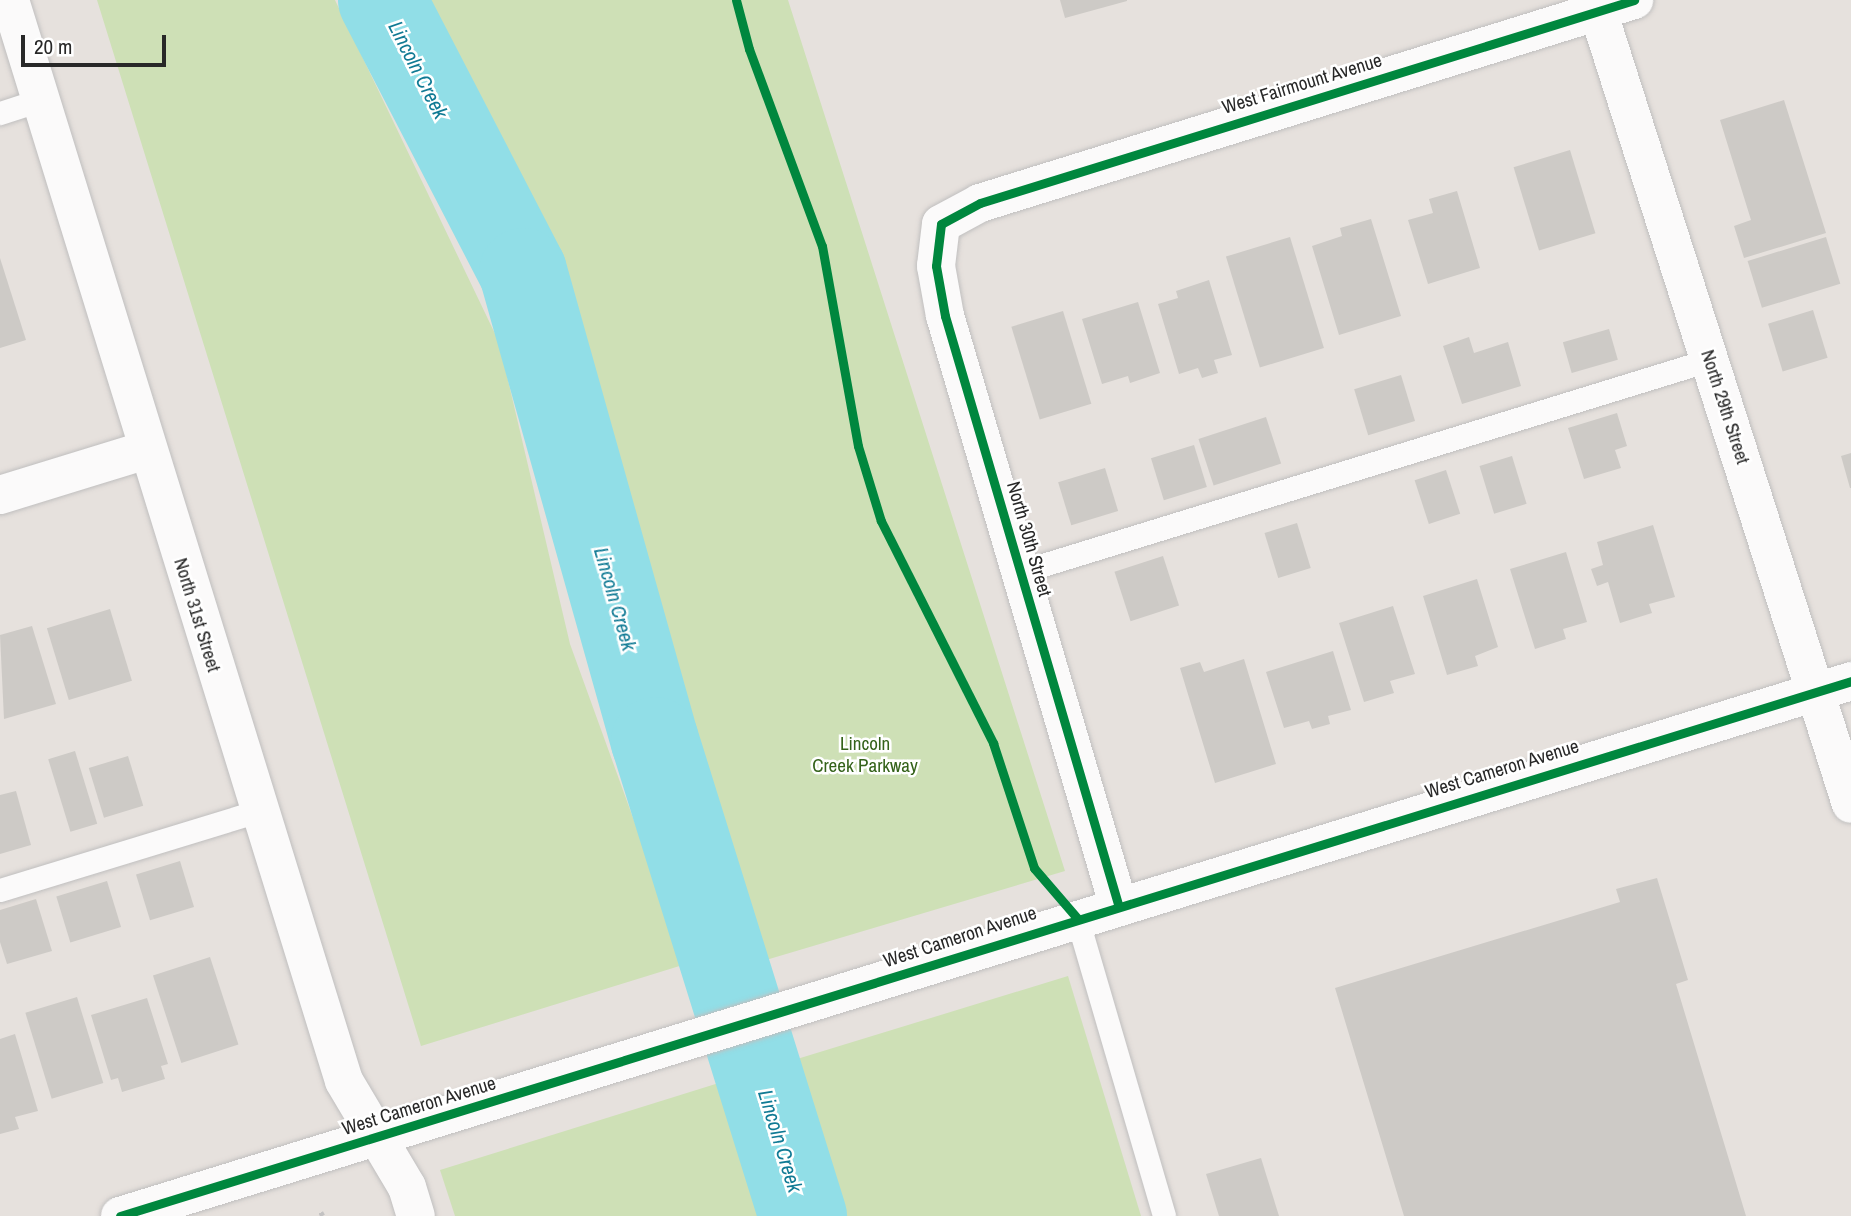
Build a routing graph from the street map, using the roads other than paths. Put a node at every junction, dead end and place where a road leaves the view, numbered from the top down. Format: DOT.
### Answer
graph roads {
  1 [pos="10,0"];
  2 [pos="1616,5"];
  3 [pos="40,100"];
  4 [pos="0,113"];
  5 [pos="980,203"];
  6 [pos="1709,360"];
  7 [pos="146,450"];
  8 [pos="0,495"];
  9 [pos="1020,572"];
  10 [pos="1834,686"];
  11 [pos="1851,804"];
  12 [pos="258,811"];
  13 [pos="0,890"];
  14 [pos="1118,904"];
  15 [pos="1077,918"];
  16 [pos="374,1138"];
  17 [pos="120,1216"];
  18 [pos="416,1216"];
  19 [pos="1164,1216"];
  1 -- 3 [label="street, North 31st Street"];
  2 -- 5 [label="street, West Fairmount Avenue"];
  2 -- 6 [label="street, North 29th Street"];
  3 -- 4 [label="lane"];
  3 -- 7 [label="street, North 31st Street"];
  5 -- 9 [label="street, North 30th Street"];
  6 -- 9 [label="lane"];
  6 -- 10 [label="street, North 29th Street"];
  7 -- 8 [label="street"];
  7 -- 12 [label="street, North 31st Street"];
  9 -- 14 [label="street, North 30th Street"];
  10 -- 11 [label="street, North 29th Street"];
  10 -- 14 [label="street, West Cameron Avenue"];
  12 -- 13 [label="lane"];
  12 -- 16 [label="street, North 31st Street"];
  14 -- 15 [label="street, West Cameron Avenue"];
  15 -- 16 [label="street, West Cameron Avenue"];
  15 -- 19 [label="lane"];
  16 -- 17 [label="street, West Cameron Avenue"];
  16 -- 18 [label="street, North 31st Street"];
}
